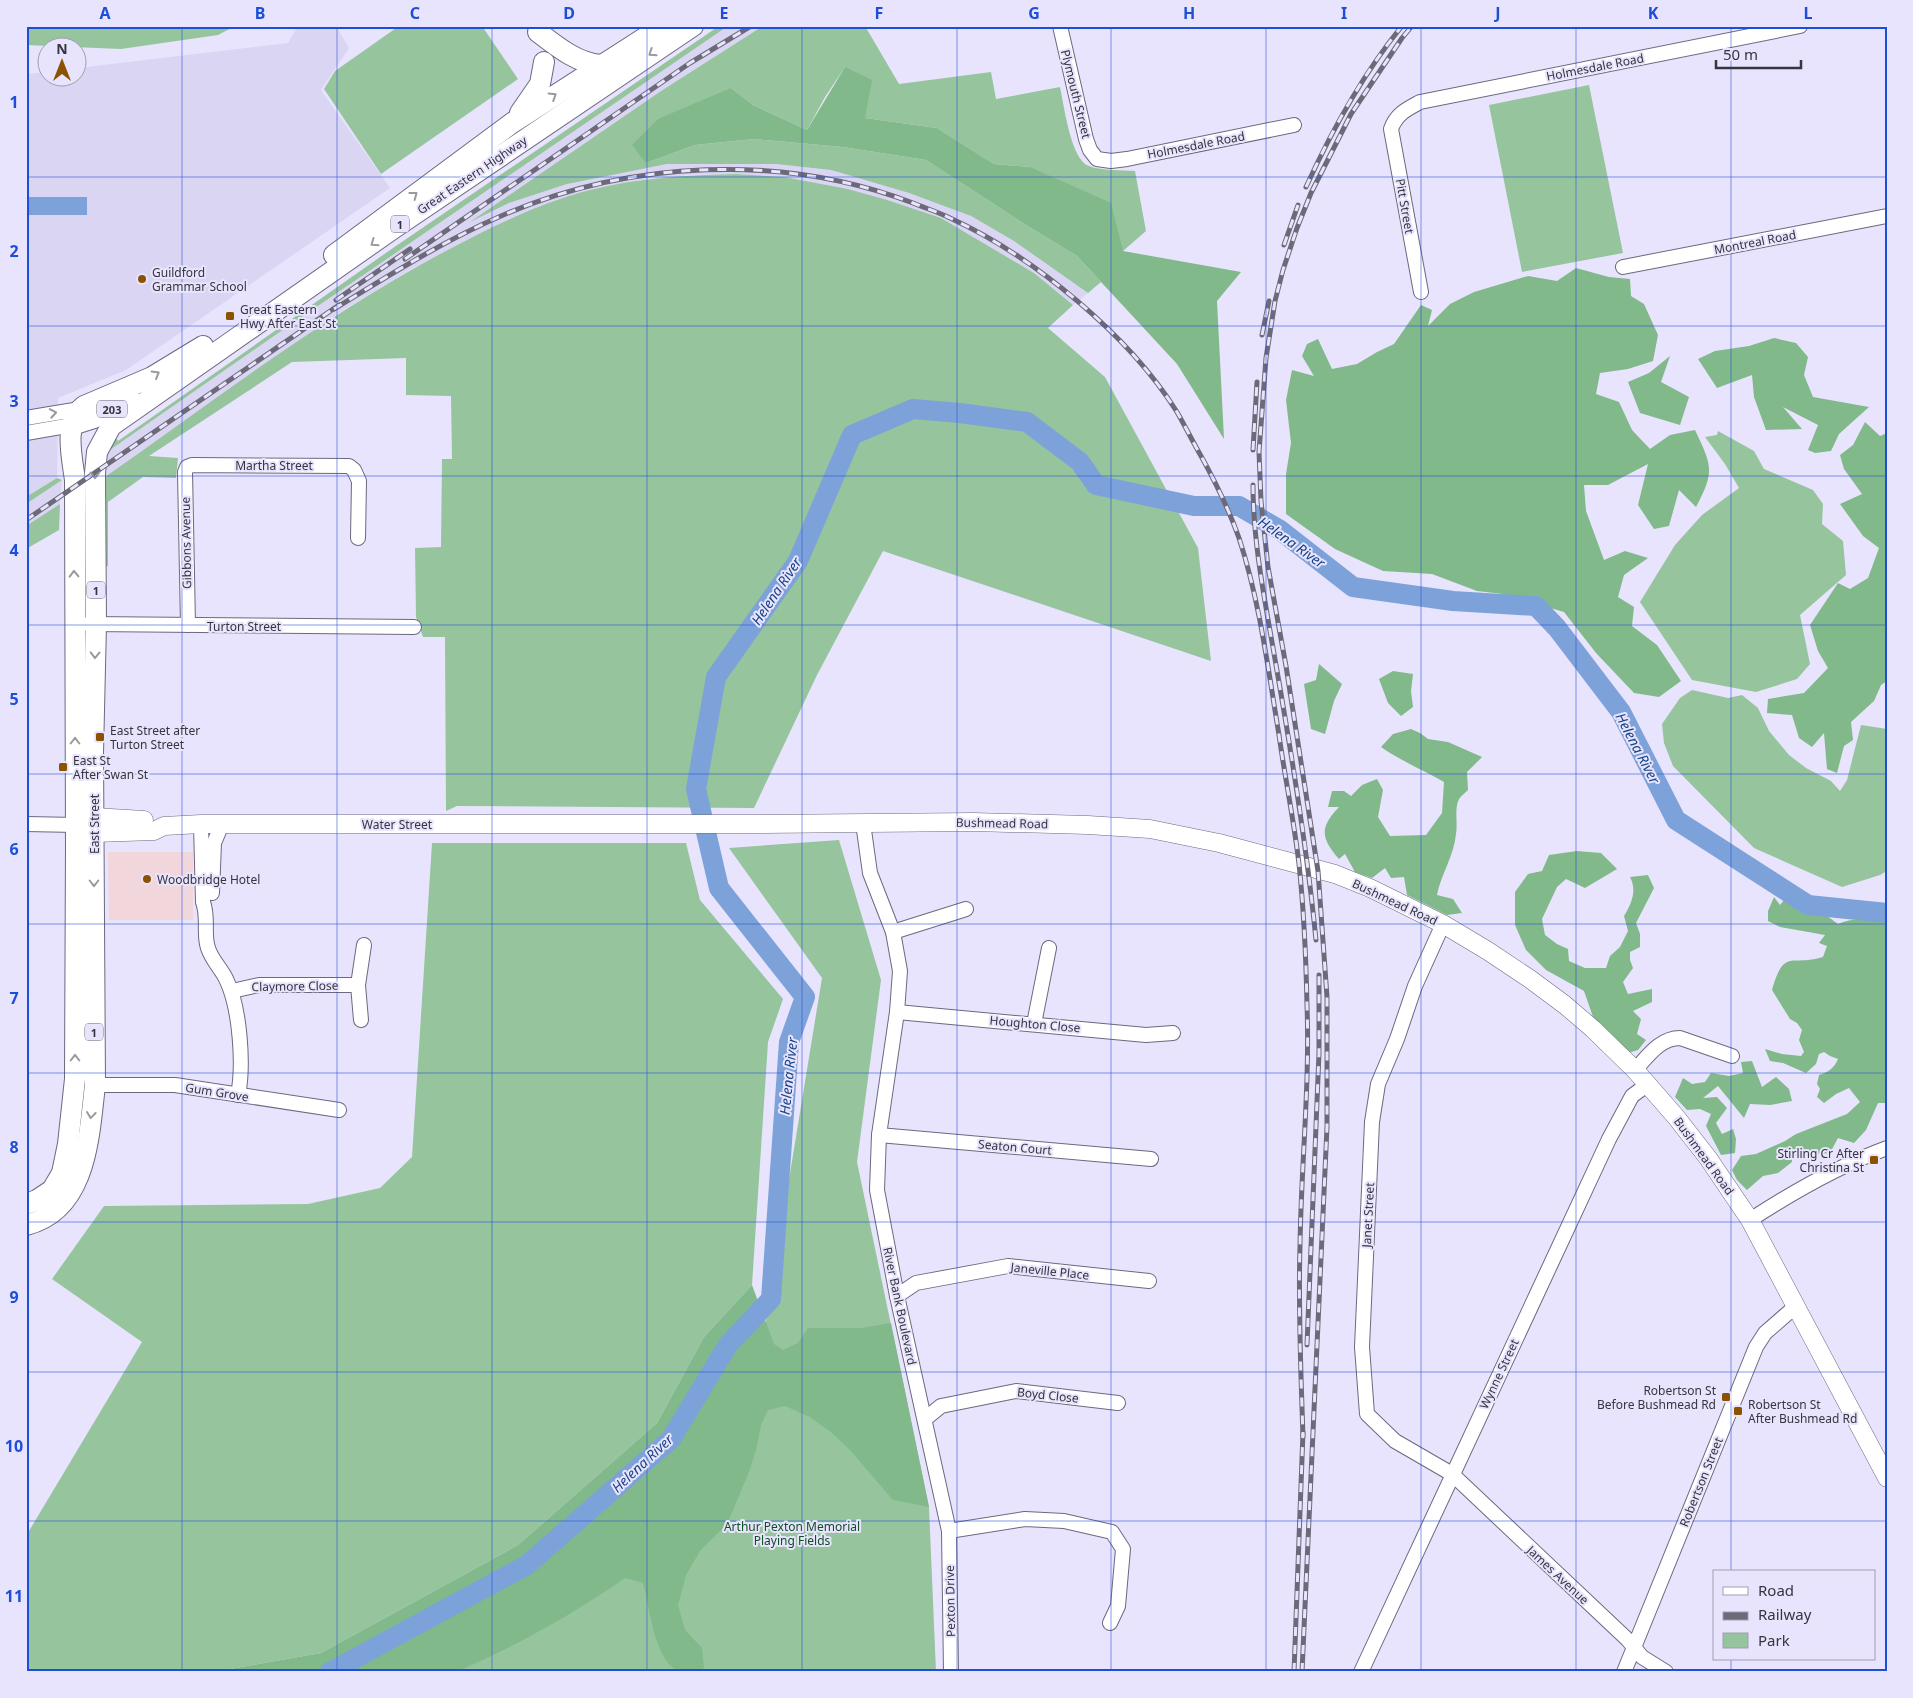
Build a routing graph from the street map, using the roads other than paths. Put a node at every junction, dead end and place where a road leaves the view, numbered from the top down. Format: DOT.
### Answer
graph roads {
  1 [pos="662,26"];
  2 [pos="693,26"];
  3 [pos="1060,26"];
  4 [pos="1800,26"];
  5 [pos="538,32"];
  6 [pos="544,62"];
  7 [pos="602,65"];
  8 [pos="1394,119"];
  9 [pos="512,123"];
  10 [pos="1294,125"];
  11 [pos="1097,159"];
  12 [pos="1887,216"];
  13 [pos="1623,267"];
  14 [pos="1421,292"];
  15 [pos="152,396"];
  16 [pos="76,417"];
  17 [pos="26,418"];
  18 [pos="26,433"];
  19 [pos="192,465"];
  20 [pos="358,538"];
  21 [pos="75,623"];
  22 [pos="96,624"];
  23 [pos="188,625"];
  24 [pos="414,627"];
  25 [pos="863,823"];
  26 [pos="26,824"];
  27 [pos="201,824"];
  28 [pos="222,824"];
  29 [pos="631,824"];
  30 [pos="88,825"];
  31 [pos="966,909"];
  32 [pos="207,912"];
  33 [pos="1443,924"];
  34 [pos="892,932"];
  35 [pos="364,945"];
  36 [pos="1049,948"];
  37 [pos="358,985"];
  38 [pos="232,991"];
  39 [pos="897,1012"];
  40 [pos="361,1020"];
  41 [pos="1034,1024"];
  42 [pos="1173,1033"];
  43 [pos="1732,1056"];
  44 [pos="1635,1070"];
  45 [pos="1648,1084"];
  46 [pos="95,1085"];
  47 [pos="238,1095"];
  48 [pos="339,1110"];
  49 [pos="879,1136"];
  50 [pos="1887,1148"];
  51 [pos="1150,1159"];
  52 [pos="32,1202"];
  53 [pos="1750,1220"];
  54 [pos="29,1224"];
  55 [pos="1149,1282"];
  56 [pos="897,1296"];
  57 [pos="1796,1306"];
  58 [pos="1118,1403"];
  59 [pos="926,1419"];
  60 [pos="1452,1474"];
  61 [pos="1887,1478"];
  62 [pos="949,1531"];
  63 [pos="1110,1623"];
  64 [pos="1634,1647"];
  65 [pos="951,1672"];
  66 [pos="1361,1672"];
  67 [pos="1624,1672"];
  68 [pos="1666,1672"];
  1 -- 7 [label="highway, Great Eastern Highway / 1"];
  2 -- 15 [label="highway, Great Eastern Highway / 1, one-way"];
  3 -- 11 [label="street, Plymouth Street"];
  4 -- 8 [label="street, Holmesdale Road"];
  5 -- 7 [label="highway"];
  6 -- 9 [label="highway"];
  9 -- 7 [label="highway, Great Eastern Highway / 1, one-way"];
  8 -- 14 [label="street, Pitt Street"];
  16 -- 9 [label="highway, Great Eastern Highway / 1, one-way"];
  10 -- 11 [label="street, Holmesdale Road"];
  12 -- 13 [label="street, Montreal Road"];
  15 -- 16 [label="highway, Great Eastern Highway / 203"];
  15 -- 22 [label="highway, East Street / 1, one-way"];
  17 -- 16 [label="street, 203, one-way"];
  16 -- 18 [label="street, 203"];
  21 -- 16 [label="highway, East Street / 1, one-way"];
  19 -- 20 [label="street, Martha Street"];
  19 -- 23 [label="street, Gibbons Avenue"];
  21 -- 22 [label="street, Turton Street"];
  30 -- 21 [label="highway, East Street / 1, one-way"];
  22 -- 23 [label="street, Turton Street"];
  22 -- 30 [label="highway, East Street / 1, one-way"];
  23 -- 24 [label="street, Turton Street"];
  25 -- 29 [label="main road, Bushmead Road"];
  25 -- 33 [label="main road, Bushmead Road"];
  25 -- 34 [label="street, River Bank Boulevard"];
  26 -- 30 [label="street"];
  27 -- 28 [label="main road, Water Street"];
  27 -- 30 [label="main road, Water Street"];
  27 -- 32 [label="street"];
  28 -- 29 [label="main road, Water Street"];
  28 -- 32 [label="street"];
  30 -- 46 [label="highway, East Street / 1, one-way"];
  52 -- 30 [label="highway, East Street / 1, one-way"];
  31 -- 34 [label="street"];
  32 -- 38 [label="street"];
  33 -- 44 [label="main road, Bushmead Road"];
  33 -- 60 [label="street, Janet Street"];
  34 -- 39 [label="street, River Bank Boulevard"];
  35 -- 37 [label="street"];
  36 -- 41 [label="street"];
  37 -- 38 [label="street, Claymore Close"];
  37 -- 40 [label="street"];
  38 -- 47 [label="street"];
  39 -- 41 [label="street, Houghton Close"];
  39 -- 49 [label="street, River Bank Boulevard"];
  41 -- 42 [label="street, Houghton Close"];
  43 -- 44 [label="street"];
  44 -- 45 [label="main road, Bushmead Road"];
  45 -- 53 [label="main road, Bushmead Road"];
  45 -- 60 [label="street, Wynne Street"];
  46 -- 47 [label="street, Gum Grove"];
  46 -- 54 [label="highway, East Street / 1, one-way"];
  47 -- 48 [label="street, Gum Grove"];
  49 -- 51 [label="street, Seaton Court"];
  49 -- 56 [label="street, River Bank Boulevard"];
  50 -- 53 [label="street"];
  53 -- 57 [label="main road, Bushmead Road"];
  55 -- 56 [label="street, Janeville Place"];
  56 -- 59 [label="street, River Bank Boulevard"];
  57 -- 61 [label="main road, Bushmead Road"];
  57 -- 64 [label="street, Robertson Street"];
  58 -- 59 [label="street, Boyd Close"];
  59 -- 62 [label="street, River Bank Boulevard"];
  60 -- 64 [label="street, James Avenue"];
  60 -- 66 [label="street, Wynne Street"];
  62 -- 63 [label="street"];
  62 -- 65 [label="street, Pexton Drive"];
  64 -- 67 [label="street, Robertson Street"];
  64 -- 68 [label="street, James Avenue"];
}
